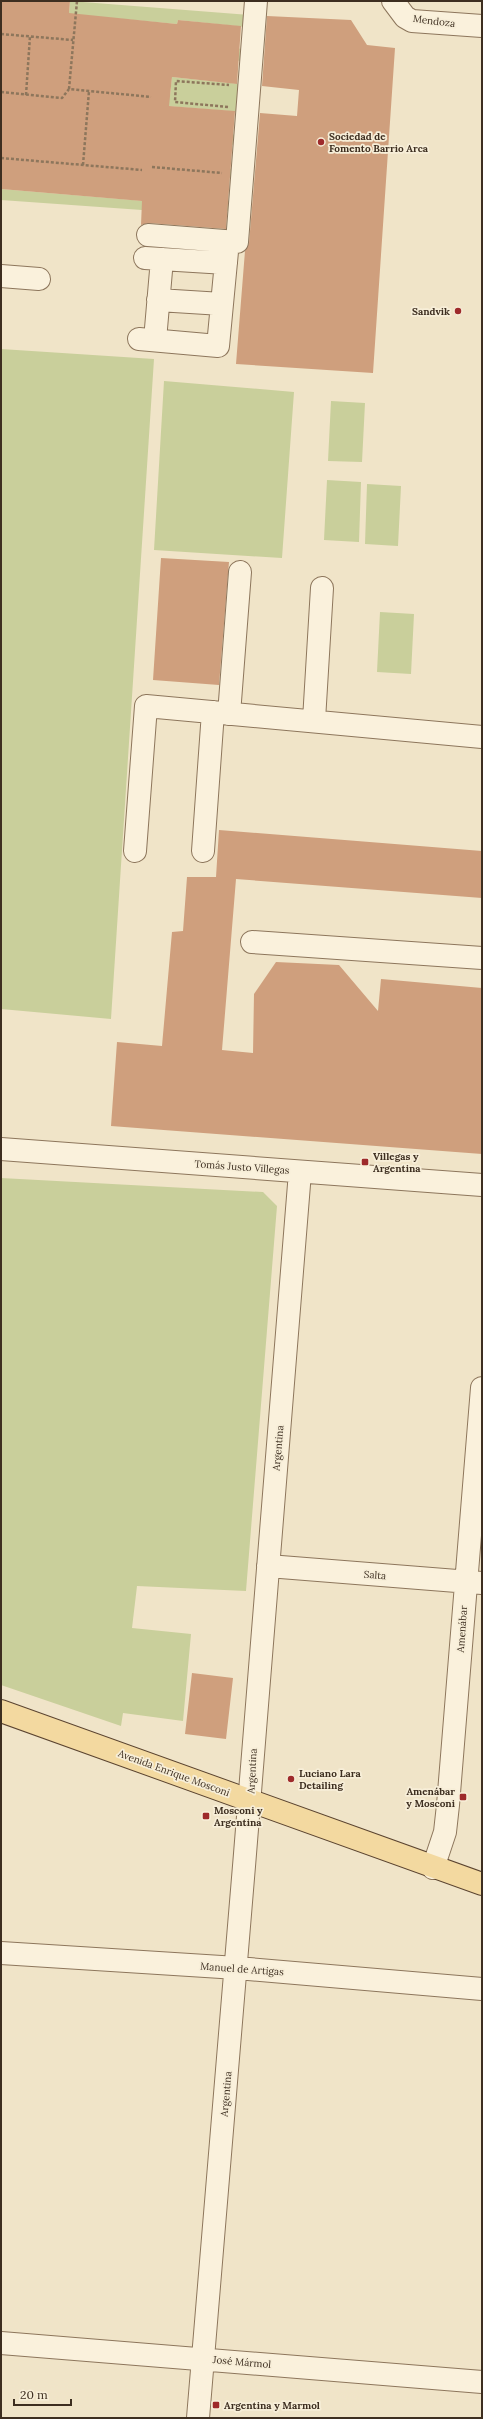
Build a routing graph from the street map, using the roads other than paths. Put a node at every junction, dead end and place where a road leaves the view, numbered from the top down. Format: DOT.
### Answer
graph roads {
  1 [pos="256,1"];
  2 [pos="394,1"];
  3 [pos="482,26"];
  4 [pos="148,235"];
  5 [pos="228,241"];
  6 [pos="226,263"];
  7 [pos="1,276"];
  8 [pos="40,279"];
  9 [pos="158,300"];
  10 [pos="222,304"];
  11 [pos="240,572"];
  12 [pos="322,588"];
  13 [pos="221,713"];
  14 [pos="314,720"];
  15 [pos="482,737"];
  16 [pos="135,850"];
  17 [pos="203,851"];
  18 [pos="252,942"];
  19 [pos="482,958"];
  20 [pos="1,1149"];
  21 [pos="300,1172"];
  22 [pos="482,1185"];
  23 [pos="482,1388"];
  24 [pos="268,1566"];
  25 [pos="474,1582"];
  26 [pos="1,1711"];
  27 [pos="250,1800"];
  28 [pos="433,1868"];
  29 [pos="482,1884"];
  30 [pos="1,1953"];
  31 [pos="237,1968"];
  32 [pos="482,1989"];
  33 [pos="1,2343"];
  34 [pos="203,2359"];
  35 [pos="482,2382"];
  36 [pos="198,2418"];
  1 -- 5 [label="street"];
  2 -- 3 [label="street, Mendoza"];
  4 -- 5 [label="street"];
  5 -- 6 [label="street"];
  6 -- 9 [label="street"];
  6 -- 10 [label="street"];
  7 -- 8 [label="street"];
  9 -- 10 [label="street"];
  9 -- 10 [label="street"];
  11 -- 13 [label="street"];
  12 -- 14 [label="street"];
  13 -- 14 [label="street"];
  13 -- 16 [label="street"];
  13 -- 17 [label="street"];
  14 -- 15 [label="street"];
  18 -- 19 [label="street"];
  20 -- 21 [label="street, Tomás Justo Villegas"];
  21 -- 22 [label="street, Tomás Justo Villegas"];
  21 -- 24 [label="street, Argentina"];
  23 -- 25 [label="street, Amenábar"];
  24 -- 25 [label="street, Salta"];
  24 -- 27 [label="street, Argentina"];
  25 -- 28 [label="street, Amenábar"];
  26 -- 27 [label="main road, Avenida Enrique Mosconi"];
  27 -- 28 [label="main road, Avenida Enrique Mosconi"];
  27 -- 31 [label="street, Argentina"];
  28 -- 29 [label="main road, Avenida Enrique Mosconi"];
  30 -- 31 [label="street, Manuel de Artigas"];
  31 -- 32 [label="street, Manuel de Artigas"];
  31 -- 34 [label="street, Argentina"];
  33 -- 34 [label="street, José Mármol"];
  34 -- 35 [label="street, José Mármol"];
  34 -- 36 [label="street, Argentina"];
}
